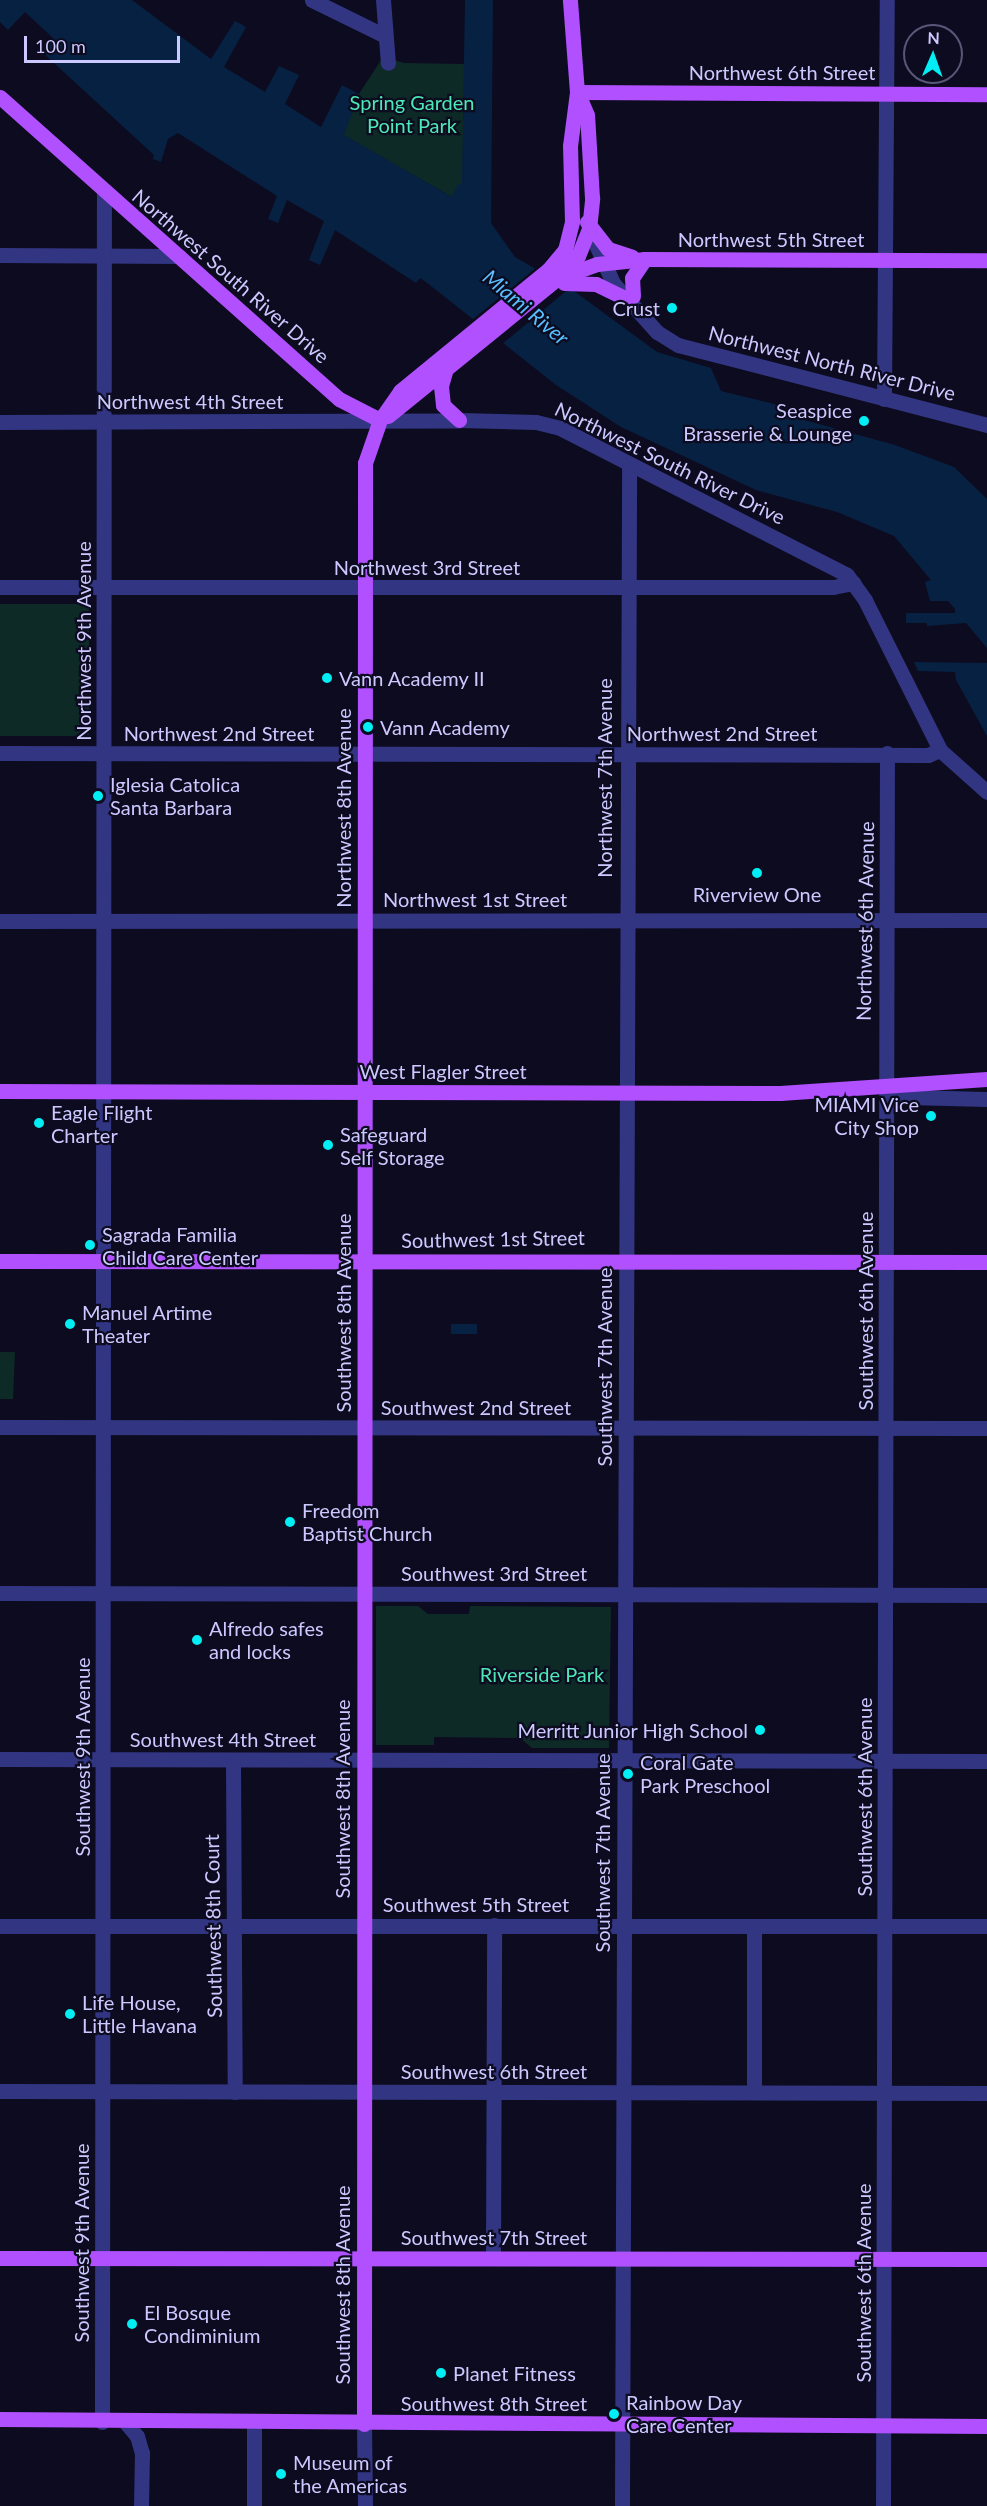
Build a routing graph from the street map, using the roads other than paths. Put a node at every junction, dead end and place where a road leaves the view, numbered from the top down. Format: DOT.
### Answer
graph roads {
  1 [pos="312,0"];
  2 [pos="383,0"];
  3 [pos="570,0"];
  4 [pos="886,0"];
  5 [pos="383,35"];
  6 [pos="388,63"];
  7 [pos="577,93"];
  8 [pos="887,94"];
  9 [pos="987,94"];
  10 [pos="0,97"];
  11 [pos="573,125"];
  12 [pos="104,192"];
  13 [pos="589,229"];
  14 [pos="0,255"];
  15 [pos="105,255"];
  16 [pos="179,256"];
  17 [pos="645,259"];
  18 [pos="886,260"];
  19 [pos="987,260"];
  20 [pos="604,263"];
  21 [pos="576,267"];
  22 [pos="629,297"];
  23 [pos="458,352"];
  24 [pos="445,372"];
  25 [pos="884,399"];
  26 [pos="380,420"];
  27 [pos="459,420"];
  28 [pos="0,422"];
  29 [pos="105,422"];
  30 [pos="987,425"];
  31 [pos="629,464"];
  32 [pos="854,583"];
  33 [pos="0,587"];
  34 [pos="104,587"];
  35 [pos="364,587"];
  36 [pos="626,588"];
  37 [pos="940,750"];
  38 [pos="0,753"];
  39 [pos="103,753"];
  40 [pos="887,753"];
  41 [pos="364,754"];
  42 [pos="625,754"];
  43 [pos="987,792"];
  44 [pos="103,919"];
  45 [pos="625,920"];
  46 [pos="887,920"];
  47 [pos="987,920"];
  48 [pos="0,921"];
  49 [pos="364,921"];
  50 [pos="987,1079"];
  51 [pos="886,1088"];
  52 [pos="0,1091"];
  53 [pos="103,1091"];
  54 [pos="364,1091"];
  55 [pos="625,1092"];
  56 [pos="987,1099"];
  57 [pos="624,1259"];
  58 [pos="0,1261"];
  59 [pos="104,1261"];
  60 [pos="364,1261"];
  61 [pos="886,1261"];
  62 [pos="987,1262"];
  63 [pos="0,1427"];
  64 [pos="363,1427"];
  65 [pos="104,1428"];
  66 [pos="625,1428"];
  67 [pos="886,1428"];
  68 [pos="987,1428"];
  69 [pos="0,1593"];
  70 [pos="103,1593"];
  71 [pos="363,1593"];
  72 [pos="624,1594"];
  73 [pos="885,1595"];
  74 [pos="987,1595"];
  75 [pos="0,1759"];
  76 [pos="103,1760"];
  77 [pos="233,1760"];
  78 [pos="363,1760"];
  79 [pos="624,1760"];
  80 [pos="885,1760"];
  81 [pos="987,1761"];
  82 [pos="363,1925"];
  83 [pos="494,1925"];
  84 [pos="0,1926"];
  85 [pos="103,1926"];
  86 [pos="234,1926"];
  87 [pos="624,1926"];
  88 [pos="754,1926"];
  89 [pos="885,1926"];
  90 [pos="987,1926"];
  91 [pos="0,2091"];
  92 [pos="103,2091"];
  93 [pos="236,2092"];
  94 [pos="363,2092"];
  95 [pos="494,2092"];
  96 [pos="622,2092"];
  97 [pos="754,2092"];
  98 [pos="884,2092"];
  99 [pos="987,2093"];
  100 [pos="0,2258"];
  101 [pos="102,2258"];
  102 [pos="363,2258"];
  103 [pos="493,2258"];
  104 [pos="623,2258"];
  105 [pos="885,2259"];
  106 [pos="987,2259"];
  107 [pos="0,2420"];
  108 [pos="102,2422"];
  109 [pos="126,2423"];
  110 [pos="254,2424"];
  111 [pos="364,2424"];
  112 [pos="621,2424"];
  113 [pos="883,2425"];
  114 [pos="987,2426"];
  115 [pos="141,2506"];
  116 [pos="254,2506"];
  117 [pos="365,2506"];
  118 [pos="622,2506"];
  119 [pos="883,2506"];
  1 -- 5 [label="street"];
  2 -- 5 [label="street"];
  3 -- 7 [label="main road"];
  4 -- 8 [label="street"];
  5 -- 6 [label="street"];
  7 -- 8 [label="main road, Northwest 6th Street"];
  7 -- 11 [label="main road"];
  7 -- 13 [label="main road"];
  8 -- 9 [label="main road, Northwest 6th Street"];
  8 -- 18 [label="street"];
  10 -- 12 [label="main road, Northwest South River Drive"];
  11 -- 13 [label="main road"];
  11 -- 21 [label="main road"];
  12 -- 15 [label="street, Northwest 9th Avenue"];
  12 -- 16 [label="main road, Northwest South River Drive"];
  13 -- 17 [label="main road"];
  13 -- 20 [label="street, Northwest North River Drive"];
  13 -- 21 [label="main road"];
  14 -- 15 [label="street"];
  15 -- 16 [label="street"];
  15 -- 29 [label="street, Northwest 9th Avenue"];
  16 -- 26 [label="main road, Northwest South River Drive"];
  17 -- 18 [label="main road, Northwest 5th Street"];
  17 -- 20 [label="main road, Northwest 5th Street"];
  17 -- 22 [label="main road"];
  18 -- 19 [label="main road, Northwest 5th Street"];
  18 -- 25 [label="street"];
  20 -- 21 [label="main road, Northwest 5th Street"];
  20 -- 22 [label="street, Northwest North River Drive"];
  21 -- 22 [label="main road"];
  21 -- 23 [label="main road, Northwest 5th Street"];
  21 -- 23 [label="main road"];
  22 -- 25 [label="street, Northwest North River Drive"];
  23 -- 24 [label="main road"];
  23 -- 26 [label="main road"];
  24 -- 26 [label="main road"];
  24 -- 27 [label="main road"];
  25 -- 30 [label="street, Northwest North River Drive"];
  26 -- 27 [label="street, Northwest South River Drive"];
  26 -- 29 [label="street, Northwest 4th Street"];
  26 -- 35 [label="main road, Northwest 8th Avenue"];
  27 -- 31 [label="street, Northwest South River Drive"];
  28 -- 29 [label="street, Northwest 4th Street"];
  29 -- 34 [label="street, Northwest 9th Avenue"];
  31 -- 32 [label="street, Northwest South River Drive"];
  31 -- 36 [label="street, Northwest 7th Avenue"];
  32 -- 36 [label="street, Northwest 3rd Street"];
  32 -- 37 [label="street, Northwest South River Drive"];
  33 -- 34 [label="street, Northwest 3rd Street"];
  34 -- 35 [label="street, Northwest 3rd Street"];
  34 -- 39 [label="street, Northwest 9th Avenue"];
  35 -- 36 [label="street, Northwest 3rd Street"];
  35 -- 41 [label="main road, Northwest 8th Avenue"];
  36 -- 42 [label="street, Northwest 7th Avenue"];
  37 -- 40 [label="street, Northwest 2nd Street"];
  37 -- 43 [label="street, Northwest South River Drive"];
  38 -- 39 [label="street, Northwest 2nd Street"];
  39 -- 41 [label="street, Northwest 2nd Street"];
  39 -- 44 [label="street, Northwest 9th Avenue"];
  40 -- 42 [label="street, Northwest 2nd Street"];
  40 -- 46 [label="street, Northwest 6th Avenue"];
  41 -- 42 [label="street, Northwest 2nd Street"];
  41 -- 49 [label="main road, Northwest 8th Avenue"];
  42 -- 45 [label="street, Northwest 7th Avenue"];
  44 -- 48 [label="street, Northwest 1st Street"];
  44 -- 49 [label="street, Northwest 1st Street"];
  44 -- 53 [label="street, Northwest 9th Avenue"];
  45 -- 46 [label="street, Northwest 1st Street"];
  45 -- 49 [label="street, Northwest 1st Street"];
  45 -- 55 [label="street, Northwest 7th Avenue"];
  46 -- 47 [label="street, Northwest 1st Street"];
  46 -- 51 [label="street, Northwest 6th Avenue"];
  49 -- 54 [label="main road, Northwest 8th Avenue"];
  50 -- 51 [label="main road, West Flagler Street"];
  51 -- 55 [label="main road, West Flagler Street"];
  51 -- 56 [label="street, West Flagler Street"];
  51 -- 61 [label="street, Southwest 6th Avenue"];
  52 -- 53 [label="main road, West Flagler Street"];
  53 -- 54 [label="main road, West Flagler Street"];
  53 -- 59 [label="street, Southwest 9th Avenue"];
  54 -- 55 [label="main road, West Flagler Street"];
  54 -- 60 [label="main road, Southwest 8th Avenue"];
  55 -- 57 [label="street, Southwest 7th Avenue"];
  57 -- 60 [label="main road, Southwest 1st Street"];
  57 -- 61 [label="main road, Southwest 1st Street"];
  57 -- 66 [label="street, Southwest 7th Avenue"];
  58 -- 59 [label="main road, Southwest 1st Street"];
  59 -- 60 [label="main road, Southwest 1st Street"];
  59 -- 65 [label="street, Southwest 9th Avenue"];
  60 -- 64 [label="main road, Southwest 8th Avenue"];
  61 -- 62 [label="main road, Southwest 1st Street"];
  61 -- 67 [label="street, Southwest 6th Avenue"];
  63 -- 65 [label="street, Southwest 2nd Street"];
  64 -- 65 [label="street, Southwest 2nd Street"];
  64 -- 66 [label="street, Southwest 2nd Street"];
  64 -- 71 [label="main road, Southwest 8th Avenue"];
  65 -- 70 [label="street, Southwest 9th Avenue"];
  66 -- 67 [label="street, Southwest 2nd Street"];
  66 -- 72 [label="street, Southwest 7th Avenue"];
  67 -- 68 [label="street, Southwest 2nd Street"];
  67 -- 73 [label="street, Southwest 6th Avenue"];
  69 -- 70 [label="street, Southwest 3rd Street"];
  70 -- 71 [label="street, Southwest 3rd Street"];
  70 -- 76 [label="street, Southwest 9th Avenue"];
  71 -- 72 [label="street, Southwest 3rd Street"];
  71 -- 78 [label="main road, Southwest 8th Avenue"];
  72 -- 73 [label="street, Southwest 3rd Street"];
  72 -- 79 [label="street, Southwest 7th Avenue"];
  73 -- 74 [label="street, Southwest 3rd Street"];
  73 -- 80 [label="street, Southwest 6th Avenue"];
  75 -- 76 [label="street, Southwest 4th Street"];
  76 -- 77 [label="street, Southwest 4th Street"];
  76 -- 85 [label="street, Southwest 9th Avenue"];
  77 -- 78 [label="street, Southwest 4th Street"];
  77 -- 86 [label="street, Southwest 8th Court"];
  78 -- 79 [label="street, Southwest 4th Street"];
  78 -- 82 [label="main road, Southwest 8th Avenue"];
  79 -- 80 [label="street, Southwest 4th Street"];
  79 -- 87 [label="street, Southwest 7th Avenue"];
  80 -- 81 [label="street, Southwest 4th Street"];
  80 -- 89 [label="street, Southwest 6th Avenue"];
  82 -- 83 [label="street, Southwest 5th Street"];
  82 -- 86 [label="street, Southwest 5th Street"];
  82 -- 94 [label="main road, Southwest 8th Avenue"];
  83 -- 87 [label="street, Southwest 5th Street"];
  83 -- 95 [label="street"];
  84 -- 85 [label="street, Southwest 5th Street"];
  85 -- 86 [label="street, Southwest 5th Street"];
  85 -- 92 [label="street, Southwest 9th Avenue"];
  86 -- 93 [label="street, Southwest 8th Court"];
  87 -- 88 [label="street, Southwest 5th Street"];
  87 -- 96 [label="street, Southwest 7th Avenue"];
  88 -- 89 [label="street, Southwest 5th Street"];
  88 -- 97 [label="street"];
  89 -- 90 [label="street, Southwest 5th Street"];
  89 -- 98 [label="street, Southwest 6th Avenue"];
  91 -- 92 [label="street, Southwest 6th Street"];
  92 -- 93 [label="street, Southwest 6th Street"];
  92 -- 101 [label="street, Southwest 9th Avenue"];
  93 -- 94 [label="street, Southwest 6th Street"];
  94 -- 95 [label="street, Southwest 6th Street"];
  94 -- 102 [label="main road, Southwest 8th Avenue"];
  95 -- 96 [label="street, Southwest 6th Street"];
  95 -- 103 [label="street"];
  96 -- 97 [label="street, Southwest 6th Street"];
  96 -- 104 [label="street, Southwest 7th Avenue"];
  97 -- 98 [label="street, Southwest 6th Street"];
  98 -- 99 [label="street, Southwest 6th Street"];
  98 -- 105 [label="street, Southwest 6th Avenue"];
  100 -- 101 [label="main road, Southwest 7th Street"];
  101 -- 102 [label="main road, Southwest 7th Street"];
  101 -- 108 [label="street, Southwest 9th Avenue"];
  102 -- 103 [label="main road, Southwest 7th Street"];
  102 -- 111 [label="main road, Southwest 8th Avenue"];
  103 -- 104 [label="main road, Southwest 7th Street"];
  104 -- 105 [label="main road, Southwest 7th Street"];
  104 -- 112 [label="street, Southwest 7th Avenue"];
  105 -- 106 [label="main road, Southwest 7th Street"];
  105 -- 113 [label="street, Southwest 6th Avenue"];
  107 -- 108 [label="main road, Southwest 8th Street"];
  108 -- 109 [label="main road, Southwest 8th Street"];
  109 -- 110 [label="main road, Southwest 8th Street"];
  109 -- 115 [label="street"];
  110 -- 111 [label="main road, Southwest 8th Street"];
  110 -- 116 [label="street"];
  111 -- 112 [label="main road, Southwest 8th Street"];
  111 -- 117 [label="street, Southwest 8th Avenue"];
  112 -- 113 [label="main road, Southwest 8th Street"];
  112 -- 118 [label="street, Southwest 7th Avenue"];
  113 -- 114 [label="main road, Southwest 8th Street"];
  113 -- 119 [label="street, Southwest 6th Avenue"];
}
